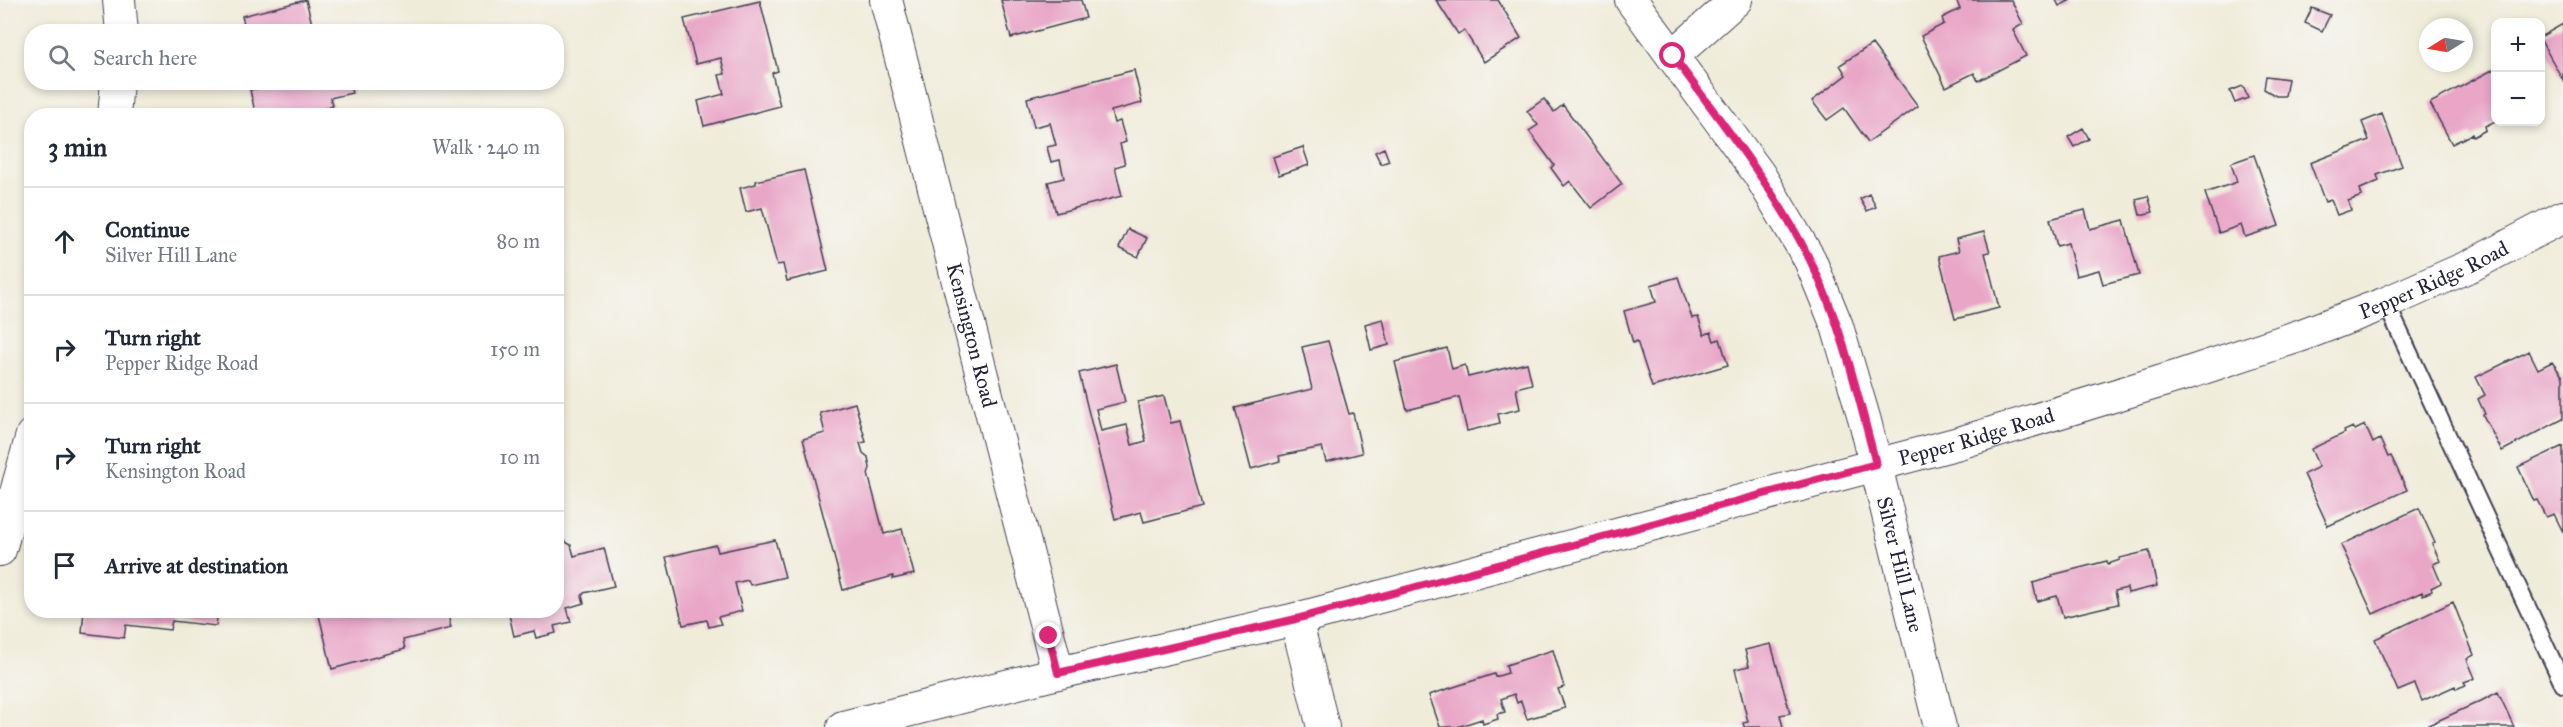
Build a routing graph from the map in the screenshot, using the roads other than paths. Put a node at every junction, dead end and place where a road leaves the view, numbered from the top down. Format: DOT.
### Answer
graph roads {
  1 [pos="119,0"];
  2 [pos="886,0"];
  3 [pos="1631,0"];
  4 [pos="1736,0"];
  5 [pos="121,24"];
  6 [pos="1673,56"];
  7 [pos="116,90"];
  8 [pos="115,108"];
  9 [pos="2563,217"];
  10 [pos="2386,303"];
  11 [pos="24,464"];
  12 [pos="1876,464"];
  13 [pos="0,550"];
  14 [pos="1296,619"];
  15 [pos="1058,673"];
  16 [pos="2563,684"];
  17 [pos="843,727"];
  18 [pos="1323,727"];
  19 [pos="1940,727"];
  1 -- 5 [label="street"];
  2 -- 15 [label="street, Kensington Road"];
  3 -- 6 [label="street, Silver Hill Lane"];
  4 -- 6 [label="street"];
  6 -- 12 [label="street, Silver Hill Lane"];
  7 -- 8 [label="street"];
  9 -- 10 [label="street, Pepper Ridge Road"];
  10 -- 12 [label="street, Pepper Ridge Road"];
  10 -- 16 [label="lane"];
  11 -- 13 [label="street"];
  12 -- 14 [label="street, Pepper Ridge Road"];
  12 -- 19 [label="street, Silver Hill Lane"];
  14 -- 15 [label="street, Pepper Ridge Road"];
  14 -- 18 [label="street"];
  15 -- 17 [label="street, Pepper Ridge Road"];
}
